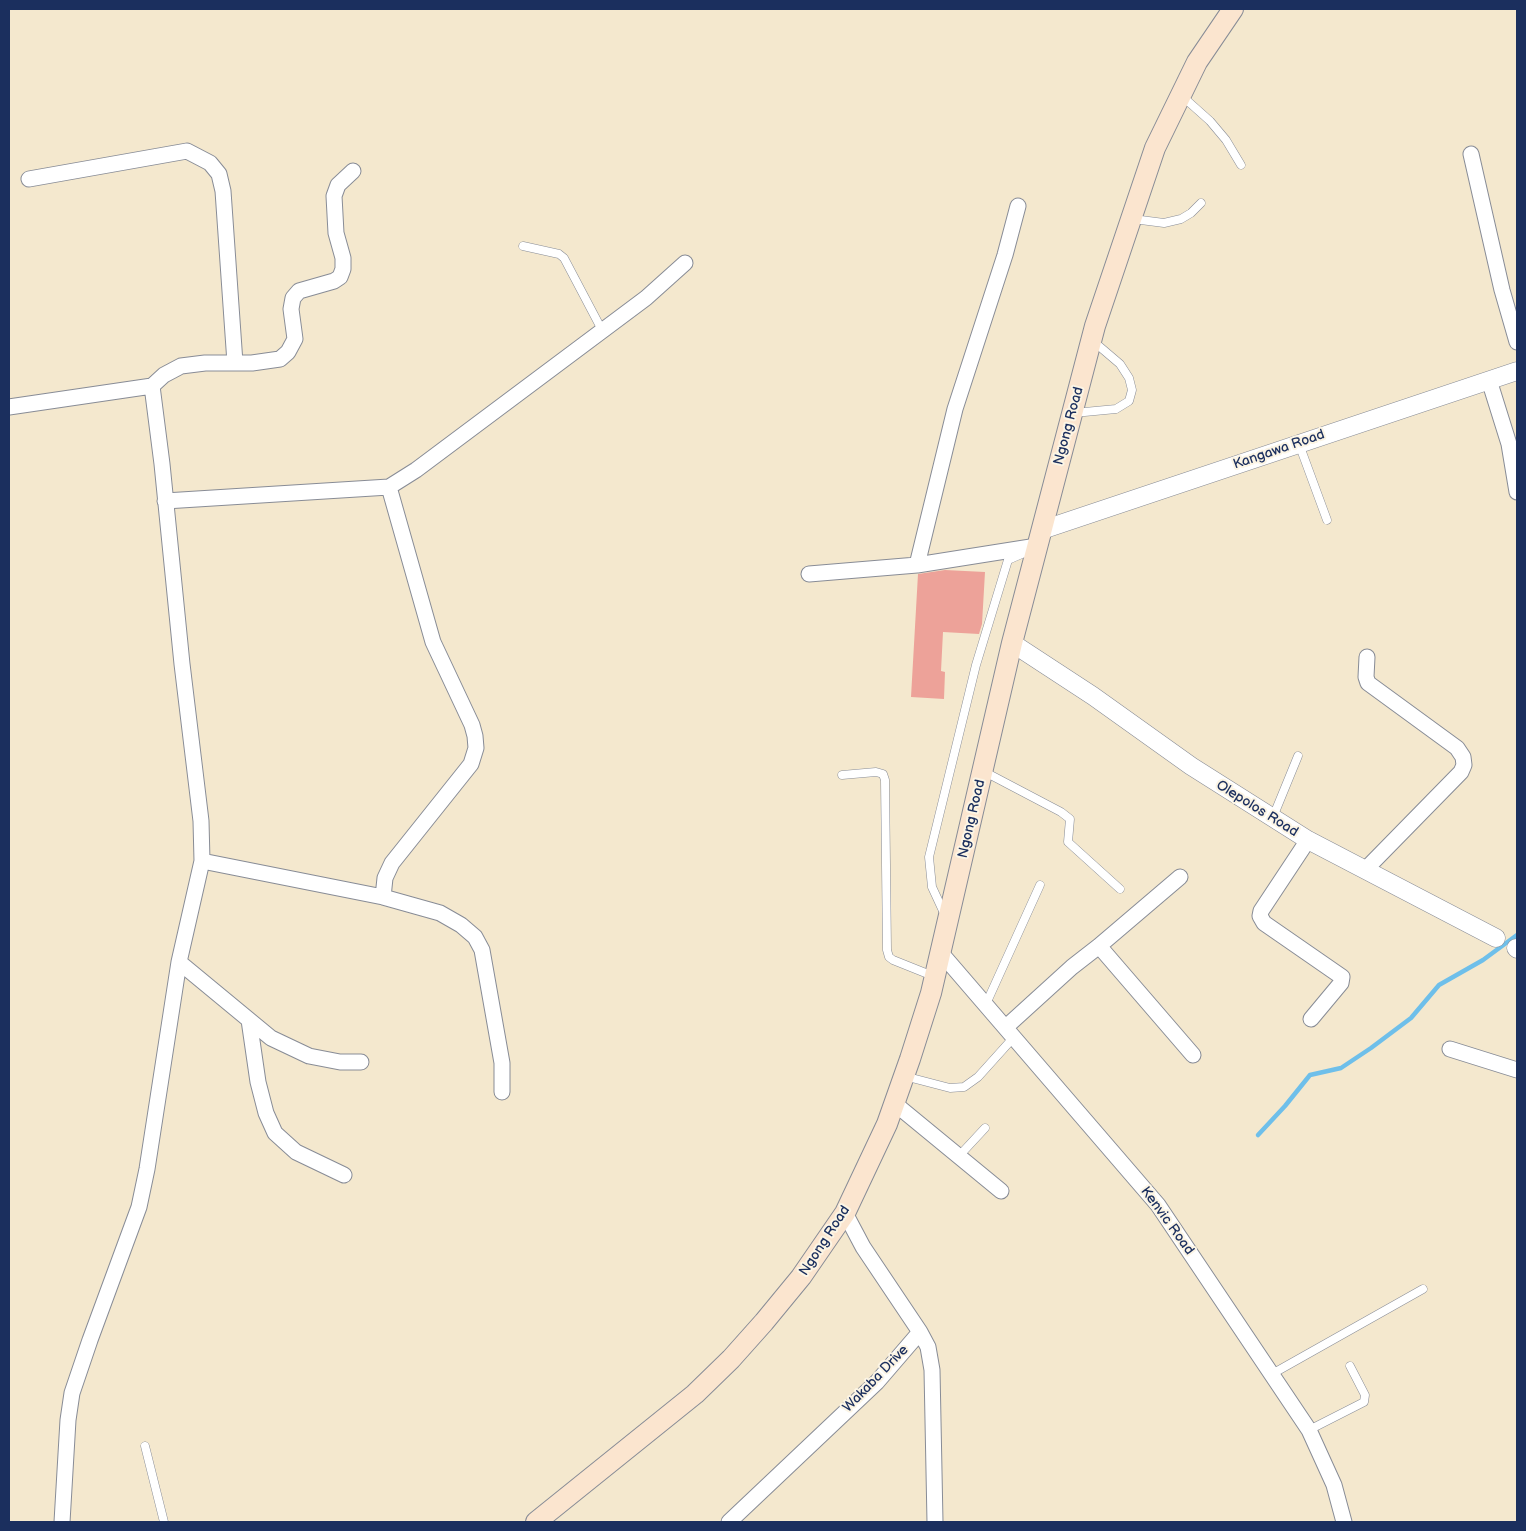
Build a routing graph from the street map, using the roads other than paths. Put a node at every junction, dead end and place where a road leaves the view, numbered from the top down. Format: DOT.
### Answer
graph roads {
  1 [pos="1233,9"];
  2 [pos="1181,94"];
  3 [pos="1471,154"];
  4 [pos="1241,164"];
  5 [pos="353,171"];
  6 [pos="29,179"];
  7 [pos="1201,203"];
  8 [pos="1018,206"];
  9 [pos="1131,218"];
  10 [pos="523,246"];
  11 [pos="685,263"];
  12 [pos="602,330"];
  13 [pos="1091,340"];
  14 [pos="1517,342"];
  15 [pos="235,363"];
  16 [pos="1517,371"];
  17 [pos="1489,380"];
  18 [pos="152,386"];
  19 [pos="9,407"];
  20 [pos="1072,414"];
  21 [pos="1299,444"];
  22 [pos="389,487"];
  23 [pos="1517,492"];
  24 [pos="165,500"];
  25 [pos="1327,520"];
  26 [pos="1040,538"];
  27 [pos="917,565"];
  28 [pos="809,574"];
  29 [pos="1012,643"];
  30 [pos="1367,657"];
  31 [pos="1298,756"];
  32 [pos="984,771"];
  33 [pos="842,775"];
  34 [pos="1272,819"];
  35 [pos="1308,840"];
  36 [pos="202,861"];
  37 [pos="1365,870"];
  38 [pos="1180,877"];
  39 [pos="1040,885"];
  40 [pos="1120,889"];
  41 [pos="383,897"];
  42 [pos="948,922"];
  43 [pos="1496,938"];
  44 [pos="1099,946"];
  45 [pos="1516,948"];
  46 [pos="941,952"];
  47 [pos="179,962"];
  48 [pos="935,977"];
  49 [pos="986,1004"];
  50 [pos="1311,1019"];
  51 [pos="249,1020"];
  52 [pos="1010,1032"];
  53 [pos="1450,1049"];
  54 [pos="1193,1055"];
  55 [pos="362,1062"];
  56 [pos="1517,1070"];
  57 [pos="904,1076"];
  58 [pos="502,1092"];
  59 [pos="894,1103"];
  60 [pos="985,1128"];
  61 [pos="959,1156"];
  62 [pos="344,1175"];
  63 [pos="1001,1191"];
  64 [pos="845,1214"];
  65 [pos="1423,1289"];
  66 [pos="920,1332"];
  67 [pos="1350,1366"];
  68 [pos="1272,1374"];
  69 [pos="1309,1430"];
  70 [pos="145,1446"];
  71 [pos="60,1522"];
  72 [pos="164,1522"];
  73 [pos="536,1522"];
  74 [pos="729,1522"];
  75 [pos="935,1522"];
  76 [pos="1344,1522"];
  1 -- 2 [label="main road, Ngong Road"];
  2 -- 4 [label="lane"];
  2 -- 9 [label="main road, Ngong Road"];
  3 -- 14 [label="street"];
  5 -- 15 [label="street"];
  6 -- 15 [label="street"];
  7 -- 9 [label="lane"];
  8 -- 27 [label="street"];
  9 -- 13 [label="main road, Ngong Road"];
  10 -- 12 [label="lane"];
  11 -- 12 [label="street"];
  12 -- 22 [label="street"];
  13 -- 20 [label="main road, Ngong Road"];
  13 -- 20 [label="lane"];
  15 -- 18 [label="street"];
  16 -- 17 [label="street, Kangawa Road"];
  17 -- 21 [label="street, Kangawa Road"];
  17 -- 23 [label="street"];
  18 -- 19 [label="street"];
  18 -- 24 [label="street"];
  20 -- 26 [label="main road, Ngong Road"];
  21 -- 25 [label="lane"];
  21 -- 26 [label="street, Kangawa Road"];
  22 -- 24 [label="street"];
  22 -- 41 [label="street"];
  24 -- 36 [label="street"];
  26 -- 27 [label="street"];
  26 -- 29 [label="main road, Ngong Road"];
  26 -- 42 [label="lane"];
  27 -- 28 [label="street"];
  29 -- 32 [label="main road, Ngong Road"];
  29 -- 34 [label="street, Olepolos Road"];
  30 -- 37 [label="street"];
  31 -- 34 [label="lane"];
  32 -- 40 [label="lane"];
  32 -- 42 [label="main road, Ngong Road"];
  33 -- 48 [label="lane"];
  34 -- 35 [label="street, Olepolos Road"];
  35 -- 37 [label="street, Olepolos Road"];
  35 -- 50 [label="street"];
  36 -- 41 [label="street"];
  36 -- 47 [label="street"];
  37 -- 43 [label="street, Olepolos Road"];
  38 -- 44 [label="street"];
  39 -- 49 [label="lane"];
  41 -- 58 [label="street"];
  42 -- 46 [label="main road, Ngong Road"];
  43 -- 45 [label="street, Olepolos Road"];
  44 -- 52 [label="street"];
  44 -- 54 [label="street"];
  46 -- 48 [label="main road, Ngong Road"];
  46 -- 49 [label="street, Kenvic Road"];
  47 -- 51 [label="street"];
  47 -- 71 [label="street"];
  48 -- 57 [label="main road, Ngong Road"];
  49 -- 52 [label="street, Kenvic Road"];
  51 -- 55 [label="street"];
  51 -- 62 [label="street"];
  52 -- 57 [label="lane"];
  52 -- 68 [label="street, Kenvic Road"];
  53 -- 56 [label="street"];
  57 -- 59 [label="main road, Ngong Road"];
  59 -- 61 [label="street"];
  59 -- 64 [label="main road, Ngong Road"];
  60 -- 61 [label="lane"];
  61 -- 63 [label="street"];
  64 -- 66 [label="street"];
  64 -- 73 [label="main road, Ngong Road"];
  65 -- 68 [label="lane"];
  66 -- 74 [label="street, Wakaba Drive"];
  66 -- 75 [label="street"];
  67 -- 69 [label="lane"];
  68 -- 69 [label="street, Kenvic Road"];
  69 -- 76 [label="street, Kenvic Road"];
  70 -- 72 [label="lane"];
}
